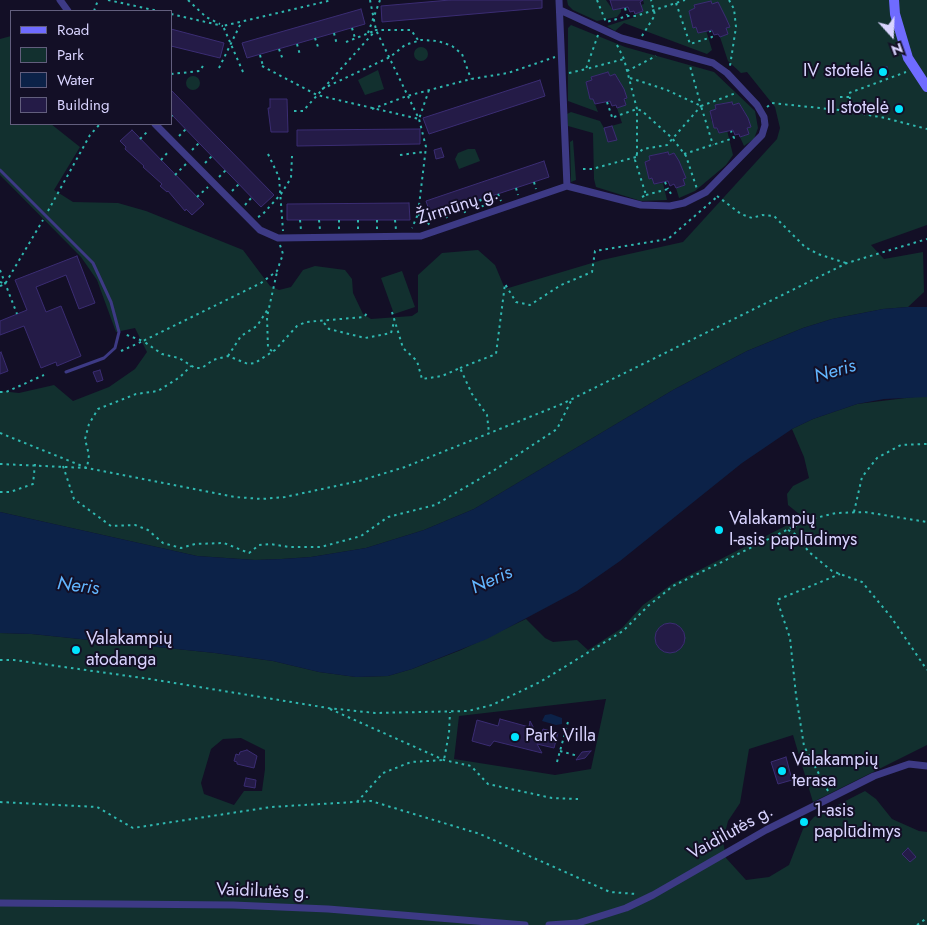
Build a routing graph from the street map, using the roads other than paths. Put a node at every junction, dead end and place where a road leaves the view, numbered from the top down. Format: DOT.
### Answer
graph roads {
  1 [pos="559,0"];
  2 [pos="894,0"];
  3 [pos="560,10"];
  4 [pos="927,87"];
  5 [pos="156,125"];
  6 [pos="0,170"];
  7 [pos="567,186"];
  8 [pos="66,372"];
  9 [pos="927,766"];
  10 [pos="0,903"];
  11 [pos="525,925"];
  12 [pos="549,925"];
  1 -- 3 [label="street"];
  2 -- 4 [label="main road"];
  3 -- 7 [label="street"];
  3 -- 7 [label="street"];
  5 -- 7 [label="street, Žirmūnų g."];
  6 -- 8 [label="lane"];
  9 -- 12 [label="street, Vaidilutės g."];
  10 -- 11 [label="street, Vaidilutės g."];
}
